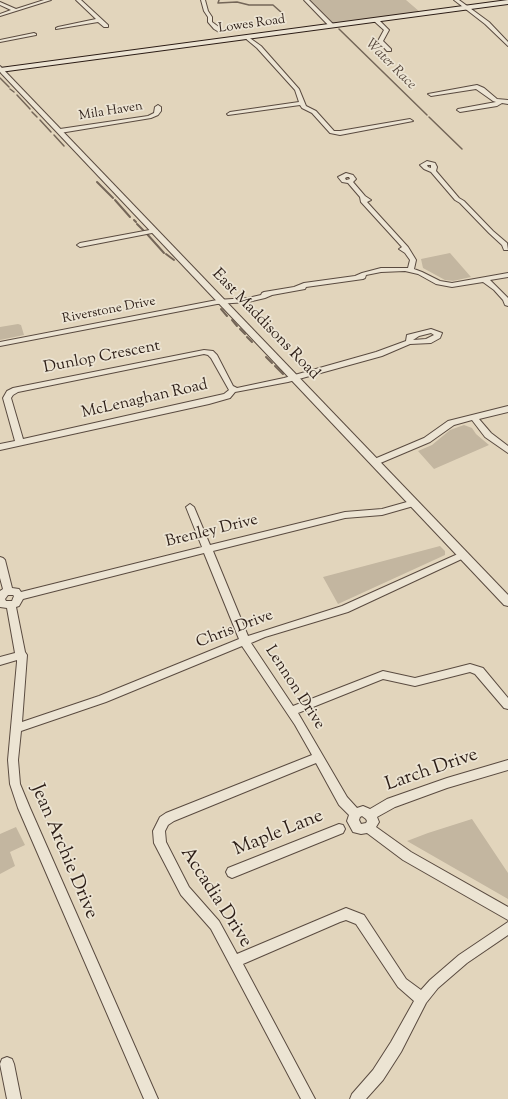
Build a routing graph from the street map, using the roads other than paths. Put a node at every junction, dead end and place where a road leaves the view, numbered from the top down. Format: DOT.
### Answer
graph roads {
  1 [pos="49,0"];
  2 [pos="78,0"];
  3 [pos="203,0"];
  4 [pos="208,0"];
  5 [pos="306,0"];
  6 [pos="456,0"];
  7 [pos="508,2"];
  8 [pos="0,3"];
  9 [pos="206,6"];
  10 [pos="467,8"];
  11 [pos="15,10"];
  12 [pos="0,15"];
  13 [pos="99,20"];
  14 [pos="376,20"];
  15 [pos="106,26"];
  16 [pos="332,26"];
  17 [pos="58,28"];
  18 [pos="34,34"];
  19 [pos="247,37"];
  20 [pos="228,40"];
  21 [pos="0,41"];
  22 [pos="508,45"];
  23 [pos="389,50"];
  24 [pos="1,69"];
  25 [pos="431,94"];
  26 [pos="501,102"];
  27 [pos="508,102"];
  28 [pos="303,105"];
  29 [pos="158,107"];
  30 [pos="460,110"];
  31 [pos="230,114"];
  32 [pos="410,121"];
  33 [pos="60,131"];
  34 [pos="433,171"];
  35 [pos="350,182"];
  36 [pos="155,231"];
  37 [pos="80,245"];
  38 [pos="507,250"];
  39 [pos="410,270"];
  40 [pos="508,275"];
  41 [pos="487,282"];
  42 [pos="222,302"];
  43 [pos="507,305"];
  44 [pos="409,342"];
  45 [pos="0,344"];
  46 [pos="294,377"];
  47 [pos="232,390"];
  48 [pos="508,409"];
  49 [pos="474,417"];
  50 [pos="20,443"];
  51 [pos="0,447"];
  52 [pos="508,450"];
  53 [pos="374,462"];
  54 [pos="414,503"];
  55 [pos="190,507"];
  56 [pos="208,549"];
  57 [pos="463,555"];
  58 [pos="0,560"];
  59 [pos="8,591"];
  60 [pos="19,596"];
  61 [pos="0,600"];
  62 [pos="508,602"];
  63 [pos="11,605"];
  64 [pos="246,640"];
  65 [pos="22,655"];
  66 [pos="0,660"];
  67 [pos="508,704"];
  68 [pos="291,711"];
  69 [pos="16,728"];
  70 [pos="318,757"];
  71 [pos="508,765"];
  72 [pos="355,814"];
  73 [pos="370,815"];
  74 [pos="369,828"];
  75 [pos="339,829"];
  76 [pos="232,872"];
  77 [pos="508,914"];
  78 [pos="508,928"];
  79 [pos="235,962"];
  80 [pos="422,999"];
  81 [pos="7,1064"];
  82 [pos="14,1099"];
  83 [pos="151,1099"];
  84 [pos="308,1099"];
  85 [pos="357,1099"];
  1 -- 11 [label="street"];
  2 -- 13 [label="street"];
  3 -- 9 [label="street"];
  4 -- 9 [label="street"];
  5 -- 16 [label="street"];
  6 -- 10 [label="street"];
  7 -- 10 [label="main road, Lowes Road"];
  8 -- 11 [label="street"];
  9 -- 20 [label="street"];
  10 -- 14 [label="main road, Lowes Road"];
  10 -- 22 [label="street"];
  11 -- 12 [label="street"];
  13 -- 15 [label="street"];
  13 -- 17 [label="street"];
  14 -- 16 [label="main road, Lowes Road"];
  14 -- 23 [label="street"];
  16 -- 19 [label="main road, Lowes Road"];
  18 -- 21 [label="street"];
  19 -- 20 [label="main road, Lowes Road"];
  19 -- 28 [label="street"];
  20 -- 24 [label="main road, Lowes Road"];
  24 -- 33 [label="street, East Maddisons Road"];
  25 -- 26 [label="street"];
  26 -- 27 [label="street"];
  26 -- 30 [label="street"];
  28 -- 31 [label="street"];
  28 -- 32 [label="street"];
  29 -- 33 [label="street, Mila Haven"];
  33 -- 36 [label="street, East Maddisons Road"];
  34 -- 38 [label="street"];
  35 -- 39 [label="street"];
  36 -- 37 [label="street"];
  36 -- 42 [label="street, East Maddisons Road"];
  39 -- 41 [label="street"];
  39 -- 42 [label="street, Riverstone Drive"];
  40 -- 41 [label="street"];
  41 -- 43 [label="street"];
  42 -- 45 [label="street, Riverstone Drive"];
  42 -- 46 [label="street, East Maddisons Road"];
  44 -- 46 [label="street, McLenaghan Road"];
  46 -- 47 [label="street, McLenaghan Road"];
  46 -- 53 [label="street, East Maddisons Road"];
  47 -- 50 [label="street, McLenaghan Road"];
  47 -- 50 [label="street, Dunlop Crescent"];
  48 -- 49 [label="street"];
  49 -- 52 [label="street"];
  49 -- 53 [label="street"];
  50 -- 51 [label="street, McLenaghan Road"];
  53 -- 54 [label="street, East Maddisons Road"];
  54 -- 56 [label="street, Brenley Drive"];
  54 -- 57 [label="street, East Maddisons Road"];
  55 -- 56 [label="street, Lennon Drive"];
  56 -- 60 [label="street, Brenley Drive"];
  56 -- 64 [label="street, Lennon Drive"];
  57 -- 62 [label="street, East Maddisons Road"];
  57 -- 64 [label="street, Chris Drive"];
  58 -- 59 [label="street"];
  59 -- 60 [label="street"];
  59 -- 61 [label="street"];
  60 -- 63 [label="street"];
  61 -- 63 [label="street"];
  63 -- 65 [label="street, Jean Archie Drive"];
  64 -- 68 [label="street, Lennon Drive"];
  64 -- 69 [label="street, Chris Drive"];
  65 -- 66 [label="street"];
  65 -- 69 [label="street, Jean Archie Drive"];
  67 -- 68 [label="street"];
  68 -- 70 [label="street, Lennon Drive"];
  69 -- 83 [label="street, Jean Archie Drive"];
  70 -- 72 [label="street, Lennon Drive"];
  70 -- 79 [label="street, Accadia Drive"];
  71 -- 73 [label="street, Larch Drive"];
  72 -- 73 [label="street"];
  72 -- 74 [label="street, Lennon Drive"];
  73 -- 74 [label="street"];
  74 -- 77 [label="street, Lennon Drive"];
  75 -- 76 [label="street, Maple Lane"];
  78 -- 80 [label="street"];
  79 -- 80 [label="street"];
  79 -- 84 [label="street, Accadia Drive"];
  80 -- 85 [label="street"];
  81 -- 82 [label="street"];
}
